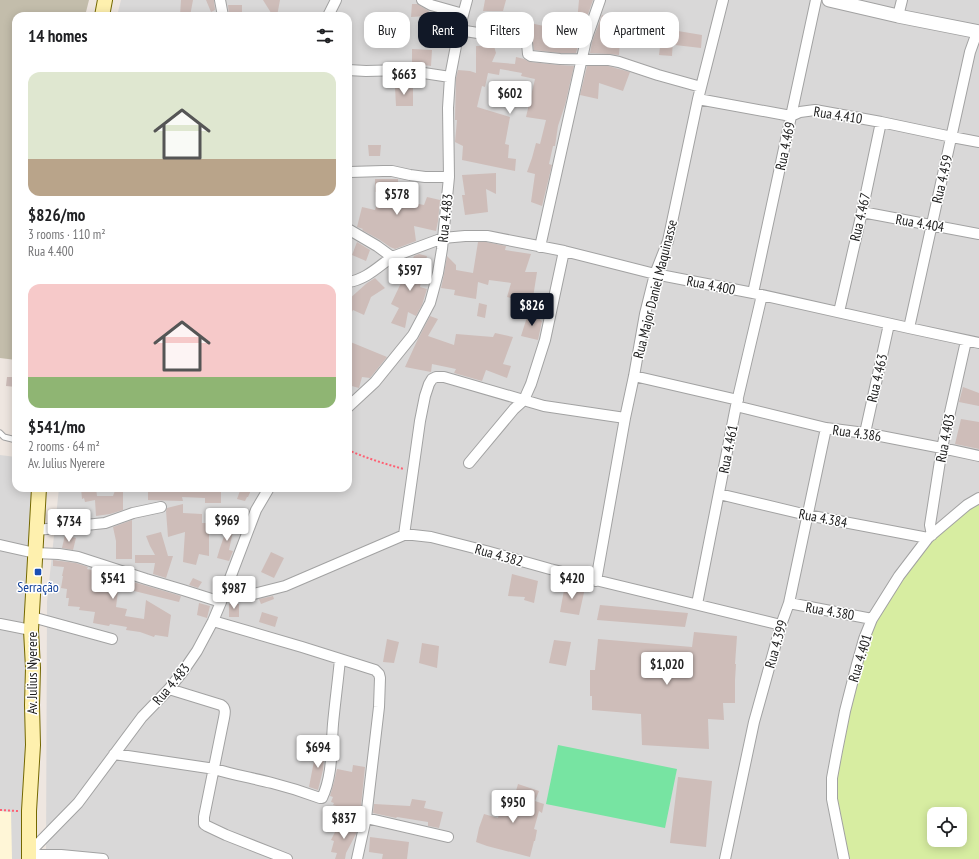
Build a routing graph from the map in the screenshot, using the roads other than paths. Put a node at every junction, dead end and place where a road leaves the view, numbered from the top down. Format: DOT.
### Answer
graph roads {
  1 [pos="105,0"];
  2 [pos="220,0"];
  3 [pos="336,0"];
  4 [pos="422,0"];
  5 [pos="467,0"];
  6 [pos="600,0"];
  7 [pos="723,0"];
  8 [pos="816,0"];
  9 [pos="829,0"];
  10 [pos="902,0"];
  11 [pos="103,12"];
  12 [pos="222,12"];
  13 [pos="330,12"];
  14 [pos="456,12"];
  15 [pos="464,12"];
  16 [pos="898,16"];
  17 [pos="468,31"];
  18 [pos="979,32"];
  19 [pos="456,48"];
  20 [pos="582,60"];
  21 [pos="352,70"];
  22 [pos="450,77"];
  23 [pos="701,87"];
  24 [pos="698,99"];
  25 [pos="791,116"];
  26 [pos="881,122"];
  27 [pos="952,137"];
  28 [pos="979,142"];
  29 [pos="352,172"];
  30 [pos="449,177"];
  31 [pos="862,212"];
  32 [pos="932,226"];
  33 [pos="352,231"];
  34 [pos="979,234"];
  35 [pos="443,238"];
  36 [pos="540,246"];
  37 [pos="564,251"];
  38 [pos="392,257"];
  39 [pos="656,274"];
  40 [pos="352,282"];
  41 [pos="757,294"];
  42 [pos="839,312"];
  43 [pos="889,324"];
  44 [pos="909,328"];
  45 [pos="966,340"];
  46 [pos="979,343"];
  47 [pos="634,376"];
  48 [pos="524,400"];
  49 [pos="352,403"];
  50 [pos="737,403"];
  51 [pos="625,418"];
  52 [pos="826,428"];
  53 [pos="0,433"];
  54 [pos="865,433"];
  55 [pos="12,439"];
  56 [pos="942,448"];
  57 [pos="979,456"];
  58 [pos="469,463"];
  59 [pos="39,492"];
  60 [pos="267,492"];
  61 [pos="719,494"];
  62 [pos="979,498"];
  63 [pos="161,507"];
  64 [pos="807,515"];
  65 [pos="38,530"];
  66 [pos="404,535"];
  67 [pos="930,537"];
  68 [pos="0,545"];
  69 [pos="36,553"];
  70 [pos="596,581"];
  71 [pos="223,597"];
  72 [pos="788,603"];
  73 [pos="697,604"];
  74 [pos="872,619"];
  75 [pos="213,621"];
  76 [pos="32,623"];
  77 [pos="0,624"];
  78 [pos="781,625"];
  79 [pos="112,639"];
  80 [pos="340,659"];
  81 [pos="169,689"];
  82 [pos="114,754"];
  83 [pos="214,769"];
  84 [pos="366,818"];
  85 [pos="448,837"];
  86 [pos="29,856"];
  87 [pos="103,859"];
  88 [pos="287,859"];
  89 [pos="357,859"];
  90 [pos="725,859"];
  91 [pos="844,859"];
  1 -- 11 [label="main road"];
  2 -- 12 [label="street"];
  3 -- 13 [label="street"];
  4 -- 14 [label="street"];
  5 -- 15 [label="street, Rua 4.483"];
  6 -- 20 [label="street"];
  7 -- 23 [label="street, Rua Major Daniel Maquinasse"];
  8 -- 25 [label="street, Rua 4.469"];
  9 -- 16 [label="street"];
  10 -- 16 [label="street"];
  16 -- 18 [label="street"];
  17 -- 20 [label="street"];
  18 -- 27 [label="street, Rua 4.459"];
  19 -- 22 [label="street, Rua 4.483"];
  20 -- 23 [label="street"];
  20 -- 36 [label="street"];
  21 -- 22 [label="street"];
  22 -- 30 [label="street, Rua 4.483"];
  23 -- 24 [label="street, Rua Major Daniel Maquinasse"];
  24 -- 25 [label="street, Rua 4.410"];
  24 -- 39 [label="street, Rua Major Daniel Maquinasse"];
  25 -- 26 [label="street, Rua 4.410"];
  25 -- 41 [label="street, Rua 4.469"];
  26 -- 27 [label="street, Rua 4.410"];
  26 -- 31 [label="street, Rua 4.467"];
  27 -- 28 [label="street, Rua 4.410"];
  27 -- 32 [label="street, Rua 4.459"];
  29 -- 30 [label="street"];
  30 -- 35 [label="street, Rua 4.483"];
  31 -- 32 [label="street, Rua 4.404"];
  31 -- 42 [label="street, Rua 4.467"];
  32 -- 34 [label="street, Rua 4.404"];
  32 -- 44 [label="street, Rua 4.459"];
  33 -- 38 [label="street"];
  35 -- 36 [label="street, Rua 4.400"];
  35 -- 38 [label="street, Rua 4.400"];
  35 -- 49 [label="street, Rua 4.483"];
  36 -- 37 [label="street, Rua 4.400"];
  37 -- 39 [label="street, Rua 4.400"];
  37 -- 48 [label="street"];
  38 -- 40 [label="street, Rua 4.400"];
  39 -- 41 [label="street, Rua 4.400"];
  39 -- 47 [label="street, Rua Major Daniel Maquinasse"];
  41 -- 42 [label="street, Rua 4.400"];
  41 -- 50 [label="street, Rua 4.461"];
  42 -- 43 [label="street, Rua 4.400"];
  43 -- 44 [label="street, Rua 4.400"];
  43 -- 54 [label="street, Rua 4.463"];
  44 -- 45 [label="street, Rua 4.400"];
  45 -- 46 [label="street, Rua 4.400"];
  45 -- 56 [label="street, Rua 4.403"];
  47 -- 50 [label="street, Rua 4.386"];
  47 -- 51 [label="street, Rua Major Daniel Maquinasse"];
  48 -- 51 [label="street"];
  48 -- 58 [label="street"];
  48 -- 66 [label="street"];
  50 -- 52 [label="street, Rua 4.386"];
  50 -- 61 [label="street, Rua 4.461"];
  51 -- 70 [label="street, Rua Major Daniel Maquinasse"];
  52 -- 54 [label="street, Rua 4.386"];
  52 -- 64 [label="street, Rua 4.399"];
  53 -- 55 [label="lane"];
  54 -- 56 [label="street, Rua 4.386"];
  56 -- 57 [label="street, Rua 4.386"];
  56 -- 67 [label="street, Rua 4.403"];
  59 -- 65 [label="main road, Av. Julius Nyerere"];
  60 -- 71 [label="street, Rua 4.483"];
  61 -- 64 [label="street, Rua 4.384"];
  61 -- 73 [label="street, Rua 4.461"];
  62 -- 67 [label="street, Rua 4.401"];
  63 -- 65 [label="street"];
  64 -- 67 [label="street, Rua 4.384"];
  64 -- 72 [label="street, Rua 4.399"];
  65 -- 69 [label="main road, Av. Julius Nyerere"];
  66 -- 70 [label="street, Rua 4.382"];
  66 -- 71 [label="street, Rua 4.382"];
  67 -- 74 [label="street, Rua 4.401"];
  68 -- 69 [label="street, Rua 4.382"];
  69 -- 71 [label="street, Rua 4.382"];
  69 -- 76 [label="main road, Av. Julius Nyerere"];
  70 -- 73 [label="street, Rua 4.382"];
  71 -- 75 [label="street, Rua 4.483"];
  72 -- 74 [label="street, Rua 4.380"];
  72 -- 78 [label="street, Rua 4.399"];
  73 -- 78 [label="street, Rua 4.382"];
  74 -- 91 [label="street, Rua 4.401"];
  75 -- 80 [label="street"];
  75 -- 81 [label="street, Rua 4.483"];
  76 -- 77 [label="street"];
  76 -- 79 [label="street"];
  76 -- 86 [label="main road, Av. Julius Nyerere"];
  78 -- 90 [label="street, Rua 4.399"];
  80 -- 83 [label="street"];
  80 -- 84 [label="street"];
  81 -- 82 [label="street, Rua 4.483"];
  81 -- 83 [label="street"];
  82 -- 83 [label="street"];
  82 -- 86 [label="street, Rua 4.483"];
  83 -- 88 [label="street"];
  84 -- 85 [label="street"];
  84 -- 89 [label="street"];
  86 -- 87 [label="street"];
}
